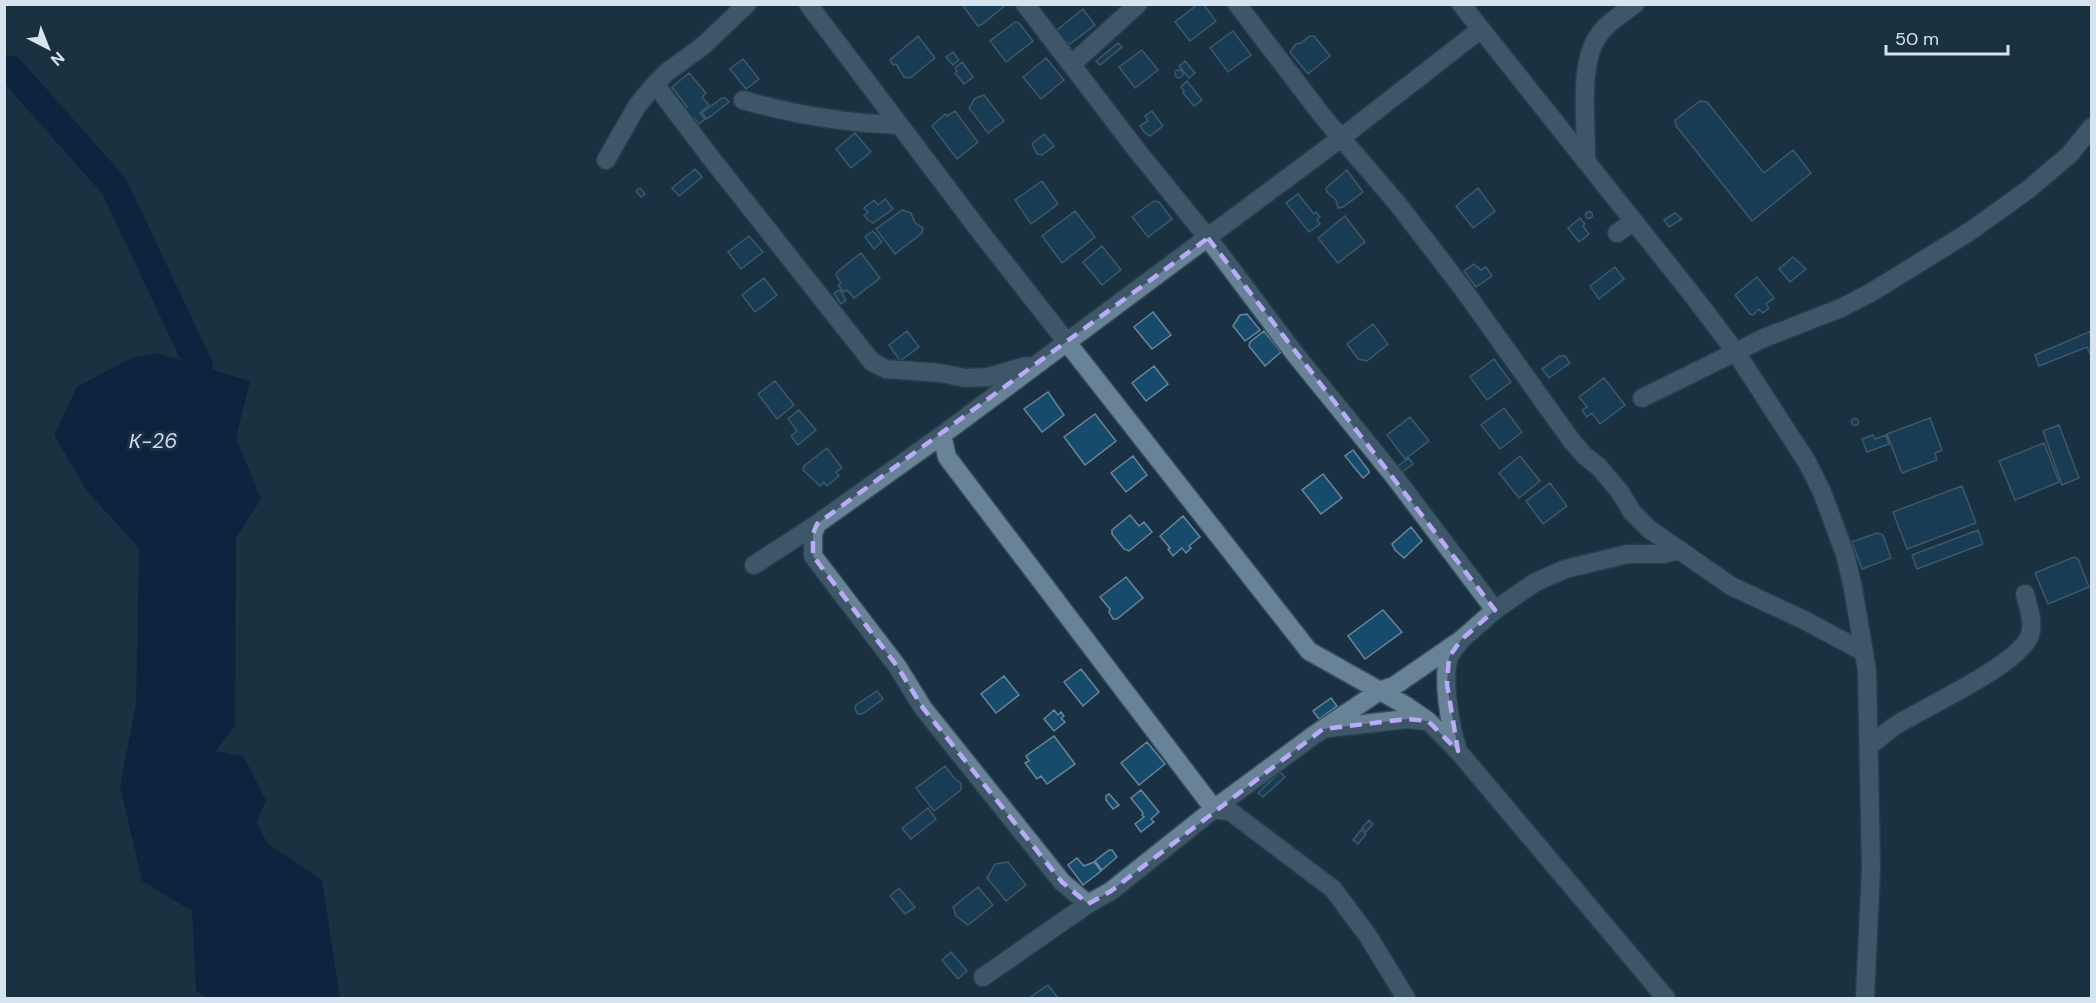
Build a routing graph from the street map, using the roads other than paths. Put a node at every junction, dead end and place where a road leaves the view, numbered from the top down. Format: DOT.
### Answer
graph roads {
  1 [pos="747,4"];
  2 [pos="808,4"];
  3 [pos="1025,4"];
  4 [pos="1237,4"];
  5 [pos="1461,4"];
  6 [pos="1635,4"];
  7 [pos="1138,5"];
  8 [pos="1480,29"];
  9 [pos="1072,64"];
  10 [pos="655,84"];
  11 [pos="744,100"];
  12 [pos="899,125"];
  13 [pos="2091,127"];
  14 [pos="1341,138"];
  15 [pos="606,160"];
  16 [pos="1586,162"];
  17 [pos="1634,221"];
  18 [pos="1617,233"];
  19 [pos="1208,238"];
  20 [pos="1066,341"];
  21 [pos="1735,351"];
  22 [pos="1039,362"];
  23 [pos="1642,398"];
  24 [pos="942,435"];
  25 [pos="817,524"];
  26 [pos="1680,550"];
  27 [pos="754,565"];
  28 [pos="2025,594"];
  29 [pos="1495,610"];
  30 [pos="1461,640"];
  31 [pos="1864,652"];
  32 [pos="1381,690"];
  33 [pos="1428,721"];
  34 [pos="1323,729"];
  35 [pos="1869,746"];
  36 [pos="1458,751"];
  37 [pos="1214,809"];
  38 [pos="1088,904"];
  39 [pos="983,977"];
  40 [pos="1406,999"];
  41 [pos="1666,999"];
  42 [pos="1865,999"];
  1 -- 10 [label="street"];
  2 -- 12 [label="street"];
  3 -- 9 [label="street"];
  4 -- 14 [label="street"];
  5 -- 8 [label="street"];
  6 -- 16 [label="street"];
  7 -- 9 [label="street"];
  8 -- 14 [label="street"];
  8 -- 16 [label="street"];
  9 -- 19 [label="street"];
  10 -- 15 [label="street"];
  10 -- 22 [label="street"];
  11 -- 12 [label="street"];
  12 -- 20 [label="street"];
  13 -- 21 [label="street"];
  14 -- 19 [label="street"];
  14 -- 26 [label="street"];
  16 -- 17 [label="street"];
  17 -- 18 [label="street"];
  17 -- 21 [label="street"];
  19 -- 20 [label="street"];
  19 -- 29 [label="street"];
  20 -- 22 [label="street"];
  20 -- 32 [label="street"];
  21 -- 23 [label="street"];
  21 -- 31 [label="street"];
  22 -- 24 [label="street"];
  24 -- 25 [label="street"];
  24 -- 37 [label="street"];
  25 -- 27 [label="street"];
  25 -- 38 [label="street"];
  26 -- 29 [label="street"];
  26 -- 31 [label="street"];
  28 -- 35 [label="street"];
  29 -- 30 [label="street"];
  30 -- 32 [label="street"];
  30 -- 36 [label="street"];
  31 -- 35 [label="street"];
  32 -- 33 [label="street"];
  32 -- 34 [label="street"];
  33 -- 34 [label="street"];
  33 -- 36 [label="street"];
  34 -- 37 [label="street"];
  35 -- 42 [label="street"];
  36 -- 41 [label="street"];
  37 -- 38 [label="street"];
  37 -- 40 [label="street"];
  38 -- 39 [label="street"];
}
